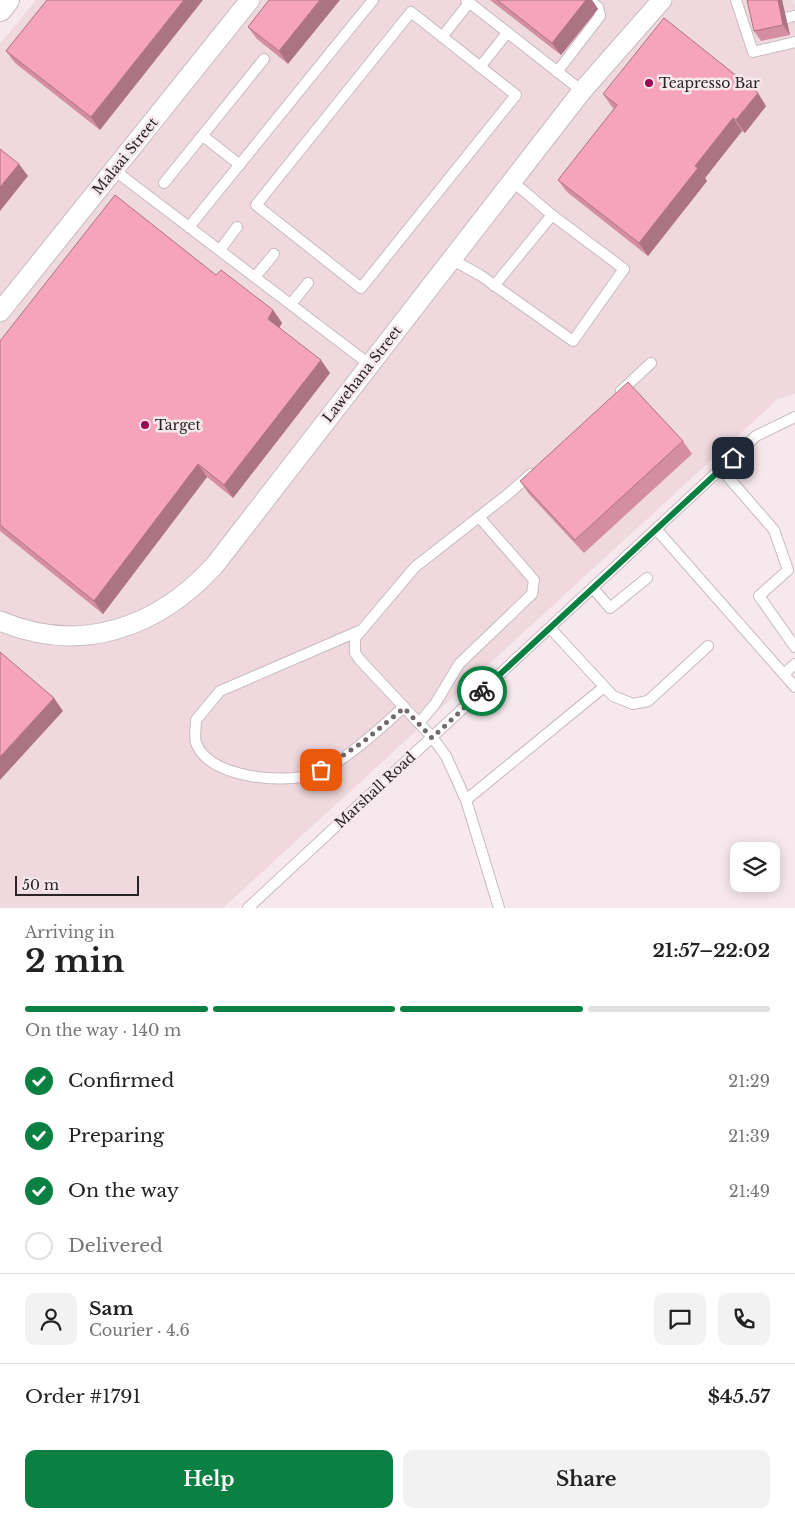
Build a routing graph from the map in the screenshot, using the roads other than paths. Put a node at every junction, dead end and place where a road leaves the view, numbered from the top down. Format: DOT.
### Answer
graph roads {
  1 [pos="8,0"];
  2 [pos="250,0"];
  3 [pos="374,0"];
  4 [pos="588,0"];
  5 [pos="662,0"];
  6 [pos="467,1"];
  7 [pos="740,3"];
  8 [pos="0,9"];
  9 [pos="757,23"];
  10 [pos="745,25"];
  11 [pos="507,33"];
  12 [pos="442,37"];
  13 [pos="795,42"];
  14 [pos="264,59"];
  15 [pos="480,67"];
  16 [pos="557,72"];
  17 [pos="582,91"];
  18 [pos="203,136"];
  19 [pos="240,165"];
  20 [pos="114,170"];
  21 [pos="512,181"];
  22 [pos="164,183"];
  23 [pos="552,216"];
  24 [pos="189,227"];
  25 [pos="237,227"];
  26 [pos="220,250"];
  27 [pos="274,254"];
  28 [pos="451,259"];
  29 [pos="255,277"];
  30 [pos="308,283"];
  31 [pos="494,286"];
  32 [pos="290,304"];
  33 [pos="0,312"];
  34 [pos="651,363"];
  35 [pos="369,364"];
  36 [pos="615,396"];
  37 [pos="795,417"];
  38 [pos="536,469"];
  39 [pos="721,469"];
  40 [pos="479,517"];
  41 [pos="656,529"];
  42 [pos="647,578"];
  43 [pos="593,588"];
  44 [pos="0,621"];
  45 [pos="550,628"];
  46 [pos="359,631"];
  47 [pos="708,646"];
  48 [pos="795,647"];
  49 [pos="795,664"];
  50 [pos="784,674"];
  51 [pos="604,687"];
  52 [pos="795,687"];
  53 [pos="404,708"];
  54 [pos="419,723"];
  55 [pos="432,738"];
  56 [pos="466,800"];
  57 [pos="253,906"];
  58 [pos="499,908"];
  1 -- 8 [label="street"];
  2 -- 20 [label="street, Malaai Street"];
  3 -- 19 [label="lane"];
  4 -- 16 [label="lane"];
  5 -- 17 [label="street, Lawehana Street"];
  6 -- 11 [label="lane"];
  6 -- 12 [label="lane"];
  7 -- 10 [label="lane"];
  9 -- 10 [label="lane"];
  10 -- 13 [label="lane"];
  11 -- 15 [label="lane"];
  11 -- 16 [label="lane"];
  12 -- 15 [label="lane"];
  12 -- 15 [label="lane"];
  14 -- 18 [label="lane"];
  16 -- 17 [label="lane"];
  17 -- 21 [label="street, Lawehana Street"];
  18 -- 19 [label="lane"];
  18 -- 22 [label="lane"];
  19 -- 24 [label="lane"];
  20 -- 24 [label="lane"];
  20 -- 33 [label="street, Malaai Street"];
  21 -- 23 [label="lane"];
  21 -- 28 [label="street, Lawehana Street"];
  23 -- 31 [label="lane"];
  23 -- 31 [label="lane"];
  24 -- 26 [label="lane"];
  25 -- 26 [label="lane"];
  26 -- 29 [label="lane"];
  27 -- 29 [label="lane"];
  28 -- 31 [label="lane"];
  28 -- 35 [label="street, Lawehana Street"];
  29 -- 32 [label="lane"];
  30 -- 32 [label="lane"];
  32 -- 35 [label="lane"];
  34 -- 36 [label="lane"];
  35 -- 44 [label="street, Lawehana Street"];
  37 -- 39 [label="lane, Marshall Road"];
  38 -- 40 [label="lane"];
  39 -- 41 [label="lane, Marshall Road"];
  39 -- 48 [label="lane"];
  40 -- 46 [label="lane"];
  40 -- 54 [label="lane"];
  41 -- 43 [label="lane, Marshall Road"];
  41 -- 50 [label="lane"];
  42 -- 43 [label="lane"];
  43 -- 45 [label="lane, Marshall Road"];
  45 -- 51 [label="lane"];
  45 -- 55 [label="lane, Marshall Road"];
  46 -- 53 [label="lane"];
  46 -- 53 [label="lane"];
  47 -- 51 [label="lane"];
  49 -- 50 [label="lane"];
  50 -- 52 [label="lane"];
  51 -- 56 [label="lane"];
  53 -- 54 [label="lane"];
  54 -- 55 [label="lane"];
  55 -- 56 [label="lane"];
  55 -- 57 [label="lane, Marshall Road"];
  56 -- 58 [label="lane"];
}
